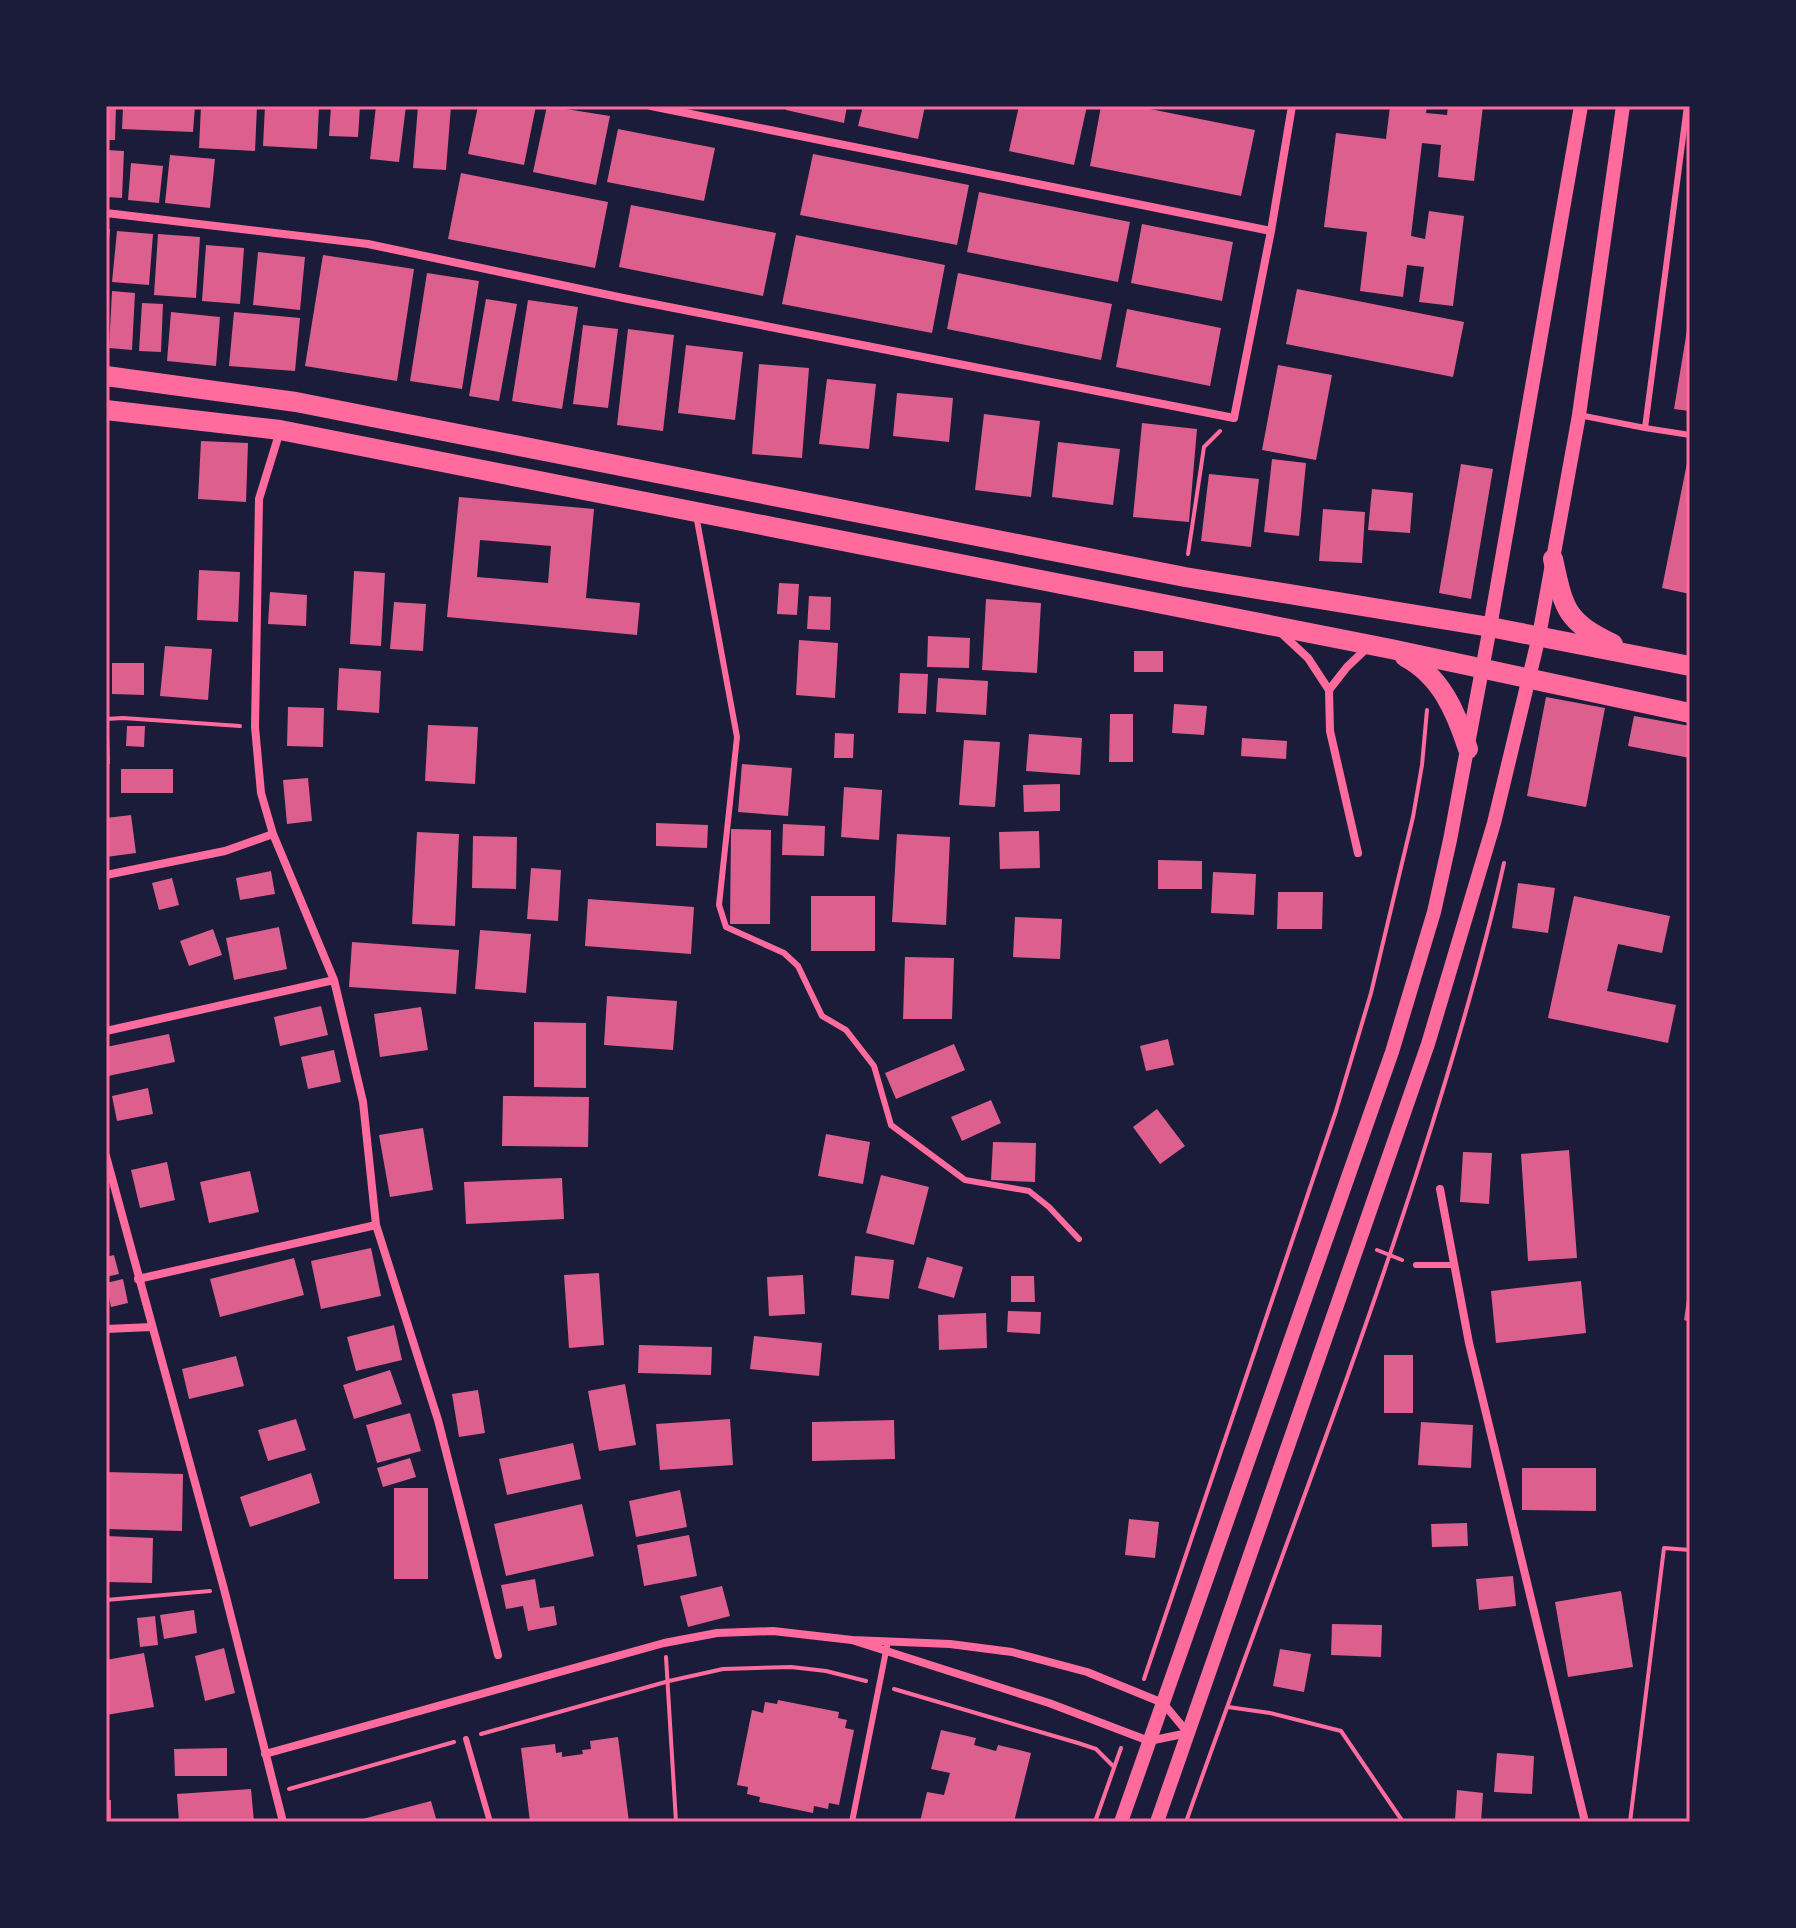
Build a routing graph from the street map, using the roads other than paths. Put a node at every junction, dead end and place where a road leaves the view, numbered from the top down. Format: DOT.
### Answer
graph roads {
  1 [pos="651,106"];
  2 [pos="1292,106"];
  3 [pos="1581,106"];
  4 [pos="1623,106"];
  5 [pos="1687,106"];
  6 [pos="106,213"];
  7 [pos="1271,231"];
  8 [pos="106,376"];
  9 [pos="106,410"];
  10 [pos="1579,415"];
  11 [pos="1645,428"];
  12 [pos="280,430"];
  13 [pos="1690,435"];
  14 [pos="695,511"];
  15 [pos="1553,559"];
  16 [pos="1275,627"];
  17 [pos="1490,627"];
  18 [pos="1539,636"];
  19 [pos="1369,646"];
  20 [pos="1391,649"];
  21 [pos="1645,658"];
  22 [pos="1690,666"];
  23 [pos="1482,669"];
  24 [pos="1530,679"];
  25 [pos="1329,690"];
  26 [pos="1690,713"];
  27 [pos="1468,749"];
  28 [pos="273,834"];
  29 [pos="1358,853"];
  30 [pos="106,875"];
  31 [pos="334,980"];
  32 [pos="106,1031"];
  33 [pos="106,1156"];
  34 [pos="1440,1189"];
  35 [pos="376,1225"];
  36 [pos="1079,1239"];
  37 [pos="1416,1265"];
  38 [pos="1455,1265"];
  39 [pos="138,1279"];
  40 [pos="151,1327"];
  41 [pos="106,1329"];
  42 [pos="1690,1380"];
  43 [pos="1690,1413"];
  44 [pos="887,1646"];
  45 [pos="498,1655"];
  46 [pos="1163,1703"];
  47 [pos="1188,1733"];
  48 [pos="466,1739"];
  49 [pos="1149,1741"];
  50 [pos="265,1754"];
  51 [pos="283,1822"];
  52 [pos="490,1822"];
  53 [pos="852,1822"];
  54 [pos="1121,1822"];
  55 [pos="1157,1822"];
  56 [pos="1585,1822"];
  1 -- 7 [label="street"];
  2 -- 7 [label="street"];
  3 -- 17 [label="street"];
  4 -- 10 [label="street"];
  5 -- 11 [label="lane"];
  6 -- 7 [label="street"];
  8 -- 17 [label="main road"];
  9 -- 12 [label="main road"];
  10 -- 11 [label="lane"];
  10 -- 15 [label="street"];
  11 -- 13 [label="lane"];
  12 -- 14 [label="main road"];
  12 -- 28 [label="street"];
  14 -- 16 [label="main road"];
  14 -- 36 [label="lane"];
  15 -- 18 [label="street"];
  15 -- 21 [label="main road"];
  16 -- 19 [label="main road"];
  16 -- 25 [label="street"];
  17 -- 18 [label="main road"];
  17 -- 23 [label="street"];
  18 -- 21 [label="main road"];
  18 -- 24 [label="street"];
  19 -- 20 [label="main road"];
  19 -- 25 [label="street"];
  20 -- 23 [label="main road"];
  20 -- 27 [label="main road"];
  21 -- 22 [label="main road"];
  23 -- 24 [label="main road"];
  23 -- 27 [label="street"];
  24 -- 26 [label="main road"];
  24 -- 47 [label="street"];
  25 -- 29 [label="street"];
  27 -- 46 [label="street"];
  28 -- 30 [label="street"];
  28 -- 31 [label="street"];
  31 -- 32 [label="street"];
  31 -- 35 [label="street"];
  33 -- 39 [label="street"];
  34 -- 38 [label="street"];
  35 -- 39 [label="street"];
  35 -- 45 [label="street"];
  37 -- 38 [label="lane"];
  38 -- 56 [label="street"];
  39 -- 40 [label="street"];
  40 -- 41 [label="street"];
  40 -- 50 [label="street"];
  42 -- 43 [label="lane"];
  44 -- 46 [label="street"];
  44 -- 49 [label="street"];
  44 -- 50 [label="street"];
  44 -- 53 [label="lane"];
  46 -- 47 [label="street"];
  46 -- 49 [label="street"];
  47 -- 49 [label="street"];
  47 -- 55 [label="street"];
  48 -- 52 [label="lane"];
  49 -- 54 [label="street"];
  50 -- 51 [label="street"];
}
